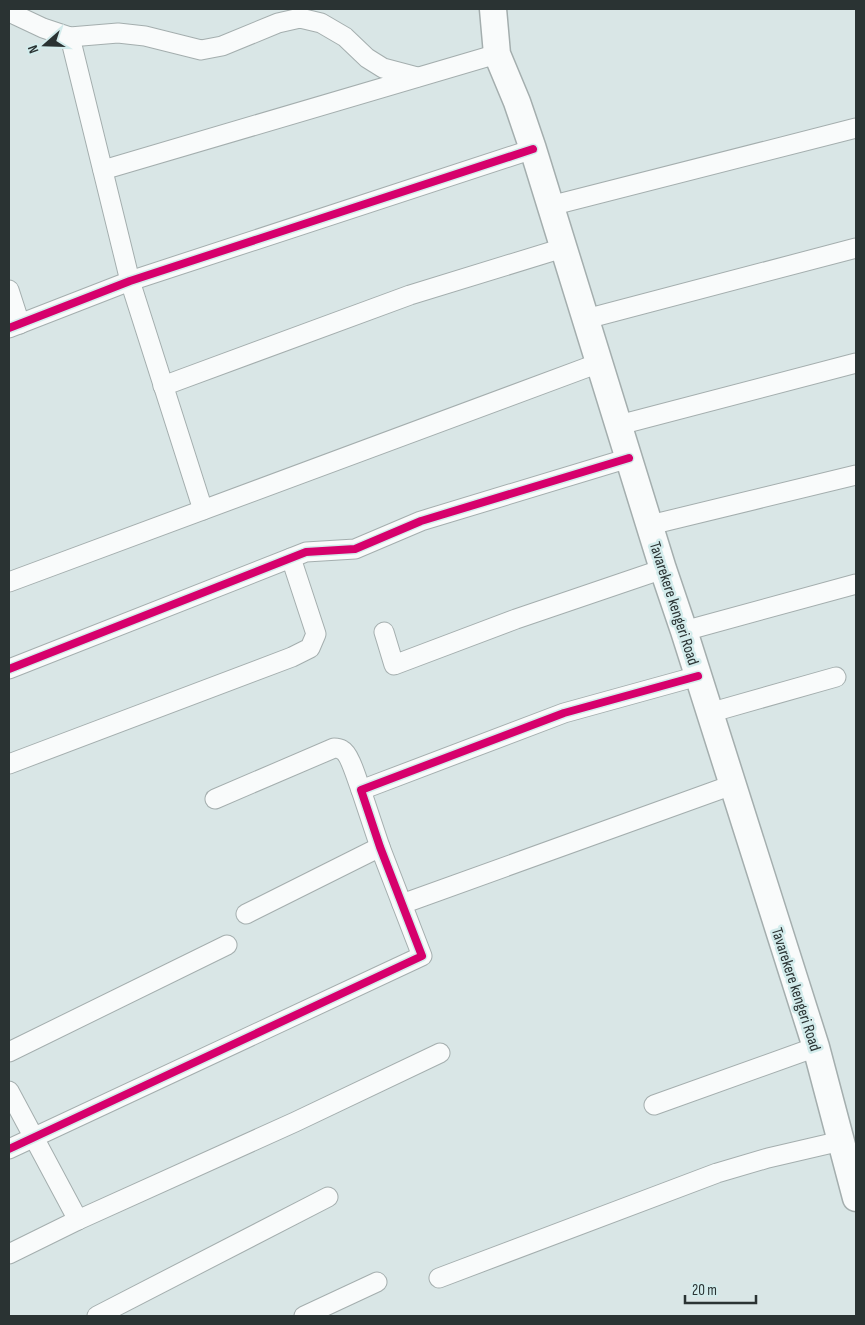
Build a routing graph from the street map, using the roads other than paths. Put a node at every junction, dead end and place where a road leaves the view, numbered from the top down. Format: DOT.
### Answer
graph roads {
  1 [pos="493,9"];
  2 [pos="9,12"];
  3 [pos="70,37"];
  4 [pos="497,54"];
  5 [pos="417,77"];
  6 [pos="856,128"];
  7 [pos="533,149"];
  8 [pos="102,170"];
  9 [pos="550,206"];
  10 [pos="563,248"];
  11 [pos="856,248"];
  12 [pos="130,281"];
  13 [pos="9,290"];
  14 [pos="586,319"];
  15 [pos="14,326"];
  16 [pos="599,363"];
  17 [pos="856,363"];
  18 [pos="163,386"];
  19 [pos="619,425"];
  20 [pos="629,458"];
  21 [pos="856,475"];
  22 [pos="203,510"];
  23 [pos="650,525"];
  24 [pos="291,558"];
  25 [pos="663,570"];
  26 [pos="9,582"];
  27 [pos="856,584"];
  28 [pos="684,631"];
  29 [pos="384,632"];
  30 [pos="9,669"];
  31 [pos="698,676"];
  32 [pos="836,677"];
  33 [pos="709,712"];
  34 [pos="9,764"];
  35 [pos="732,785"];
  36 [pos="361,790"];
  37 [pos="215,799"];
  38 [pos="380,848"];
  39 [pos="402,904"];
  40 [pos="246,914"];
  41 [pos="227,945"];
  42 [pos="816,1047"];
  43 [pos="9,1052"];
  44 [pos="440,1053"];
  45 [pos="9,1091"];
  46 [pos="654,1105"];
  47 [pos="33,1137"];
  48 [pos="841,1141"];
  49 [pos="9,1149"];
  50 [pos="328,1197"];
  51 [pos="856,1198"];
  52 [pos="78,1220"];
  53 [pos="9,1254"];
  54 [pos="440,1278"];
  55 [pos="377,1282"];
  56 [pos="97,1316"];
  57 [pos="304,1316"];
  1 -- 4 [label="main road, Tavarekere kengeri Road"];
  2 -- 3 [label="street"];
  3 -- 5 [label="street"];
  3 -- 8 [label="street"];
  4 -- 5 [label="street"];
  4 -- 7 [label="main road, Tavarekere kengeri Road"];
  5 -- 8 [label="street"];
  6 -- 9 [label="street"];
  7 -- 9 [label="main road, Tavarekere kengeri Road"];
  7 -- 12 [label="street"];
  8 -- 12 [label="street"];
  9 -- 10 [label="main road, Tavarekere kengeri Road"];
  10 -- 14 [label="main road, Tavarekere kengeri Road"];
  10 -- 18 [label="street"];
  11 -- 14 [label="street"];
  12 -- 15 [label="street"];
  12 -- 18 [label="street"];
  13 -- 15 [label="street"];
  14 -- 16 [label="main road, Tavarekere kengeri Road"];
  16 -- 19 [label="main road, Tavarekere kengeri Road"];
  16 -- 22 [label="street"];
  17 -- 19 [label="street"];
  18 -- 22 [label="street"];
  19 -- 20 [label="main road, Tavarekere kengeri Road"];
  20 -- 23 [label="main road, Tavarekere kengeri Road"];
  20 -- 24 [label="street"];
  21 -- 23 [label="street"];
  22 -- 26 [label="street"];
  23 -- 25 [label="main road, Tavarekere kengeri Road"];
  24 -- 30 [label="street"];
  24 -- 34 [label="street"];
  25 -- 28 [label="main road, Tavarekere kengeri Road"];
  25 -- 29 [label="street"];
  27 -- 28 [label="street"];
  28 -- 31 [label="main road, Tavarekere kengeri Road"];
  31 -- 33 [label="main road, Tavarekere kengeri Road"];
  31 -- 36 [label="street"];
  32 -- 33 [label="street"];
  33 -- 35 [label="main road, Tavarekere kengeri Road"];
  35 -- 39 [label="street"];
  35 -- 42 [label="main road, Tavarekere kengeri Road"];
  36 -- 37 [label="street"];
  36 -- 38 [label="street"];
  38 -- 39 [label="street"];
  38 -- 40 [label="street"];
  39 -- 47 [label="street"];
  41 -- 43 [label="street"];
  42 -- 46 [label="street"];
  42 -- 48 [label="main road, Tavarekere kengeri Road"];
  44 -- 52 [label="street"];
  45 -- 47 [label="street"];
  47 -- 49 [label="street"];
  47 -- 52 [label="street"];
  48 -- 51 [label="main road, Tavarekere kengeri Road"];
  48 -- 54 [label="street"];
  50 -- 56 [label="street"];
  52 -- 53 [label="street"];
  55 -- 57 [label="street"];
}
